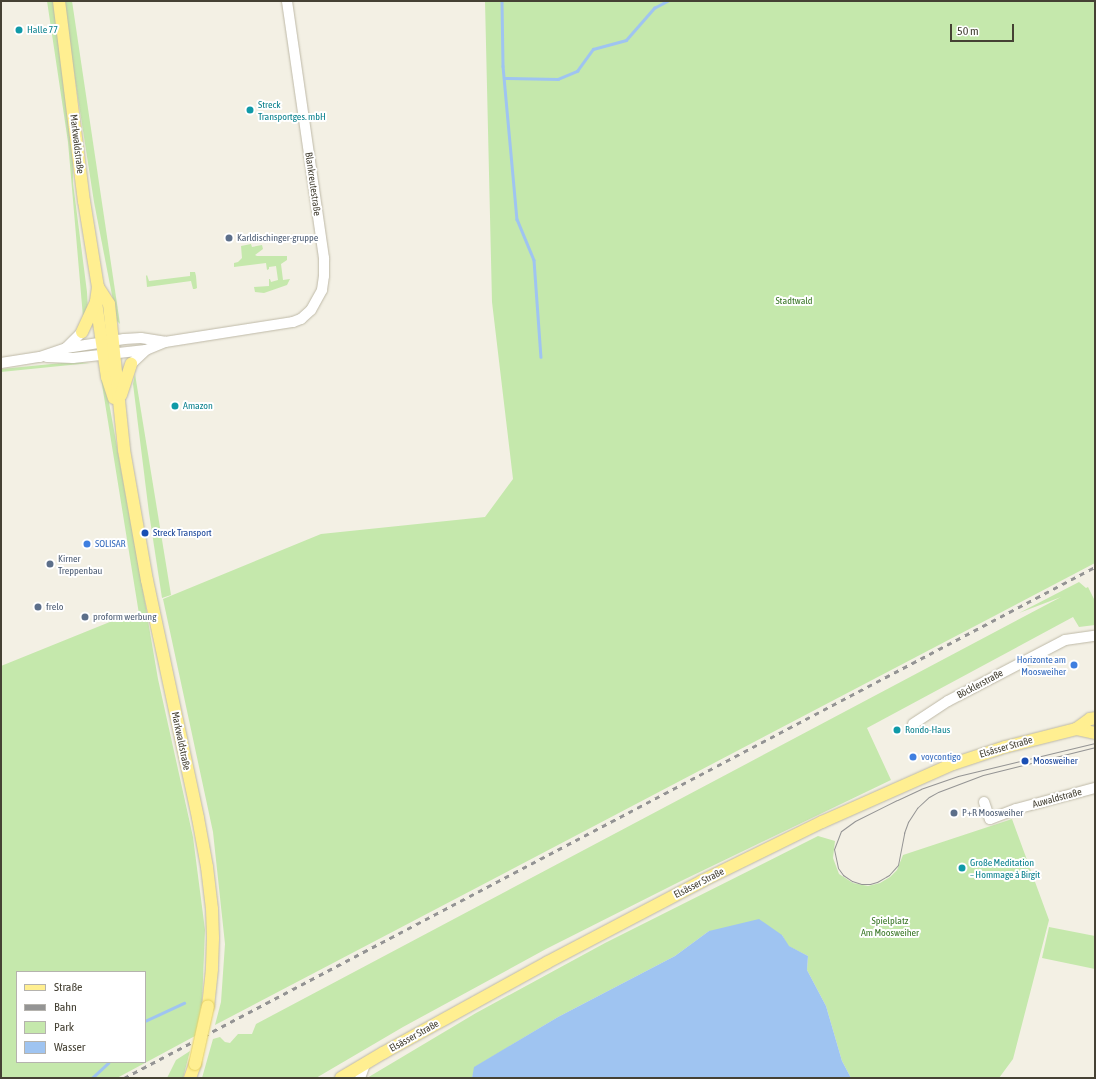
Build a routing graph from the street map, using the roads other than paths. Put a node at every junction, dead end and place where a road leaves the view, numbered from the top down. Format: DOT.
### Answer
graph roads {
  1 [pos="59,1"];
  2 [pos="287,1"];
  3 [pos="98,287"];
  4 [pos="96,302"];
  5 [pos="82,332"];
  6 [pos="165,342"];
  7 [pos="109,347"];
  8 [pos="66,348"];
  9 [pos="146,350"];
  10 [pos="40,357"];
  11 [pos="1,363"];
  12 [pos="131,364"];
  13 [pos="118,404"];
  14 [pos="1095,636"];
  15 [pos="913,724"];
  16 [pos="1090,724"];
  17 [pos="1095,788"];
  18 [pos="984,802"];
  19 [pos="365,1064"];
  20 [pos="190,1078"];
  21 [pos="341,1078"];
  22 [pos="360,1078"];
  1 -- 3 [label="main road, Markwaldstraße"];
  2 -- 6 [label="street, Blankreutestraße"];
  3 -- 4 [label="main road, Markwaldstraße"];
  3 -- 7 [label="main road, Markwaldstraße"];
  4 -- 5 [label="main road"];
  4 -- 7 [label="main road, Markwaldstraße"];
  5 -- 8 [label="street"];
  6 -- 7 [label="street, Blankreutestraße"];
  6 -- 9 [label="street, Blankreutestraße"];
  7 -- 8 [label="street"];
  7 -- 9 [label="street, Blankreutestraße"];
  7 -- 10 [label="street"];
  7 -- 13 [label="main road, Markwaldstraße"];
  8 -- 10 [label="street"];
  9 -- 12 [label="street, Blankreutestraße"];
  10 -- 11 [label="street"];
  12 -- 13 [label="main road"];
  13 -- 20 [label="main road, Markwaldstraße, bridge"];
  14 -- 15 [label="street, Böcklerstraße"];
  16 -- 19 [label="main road, Elsässer Straße"];
  17 -- 18 [label="street, Auwaldstraße"];
  19 -- 21 [label="main road, Elsässer Straße"];
  19 -- 22 [label="street"];
}
